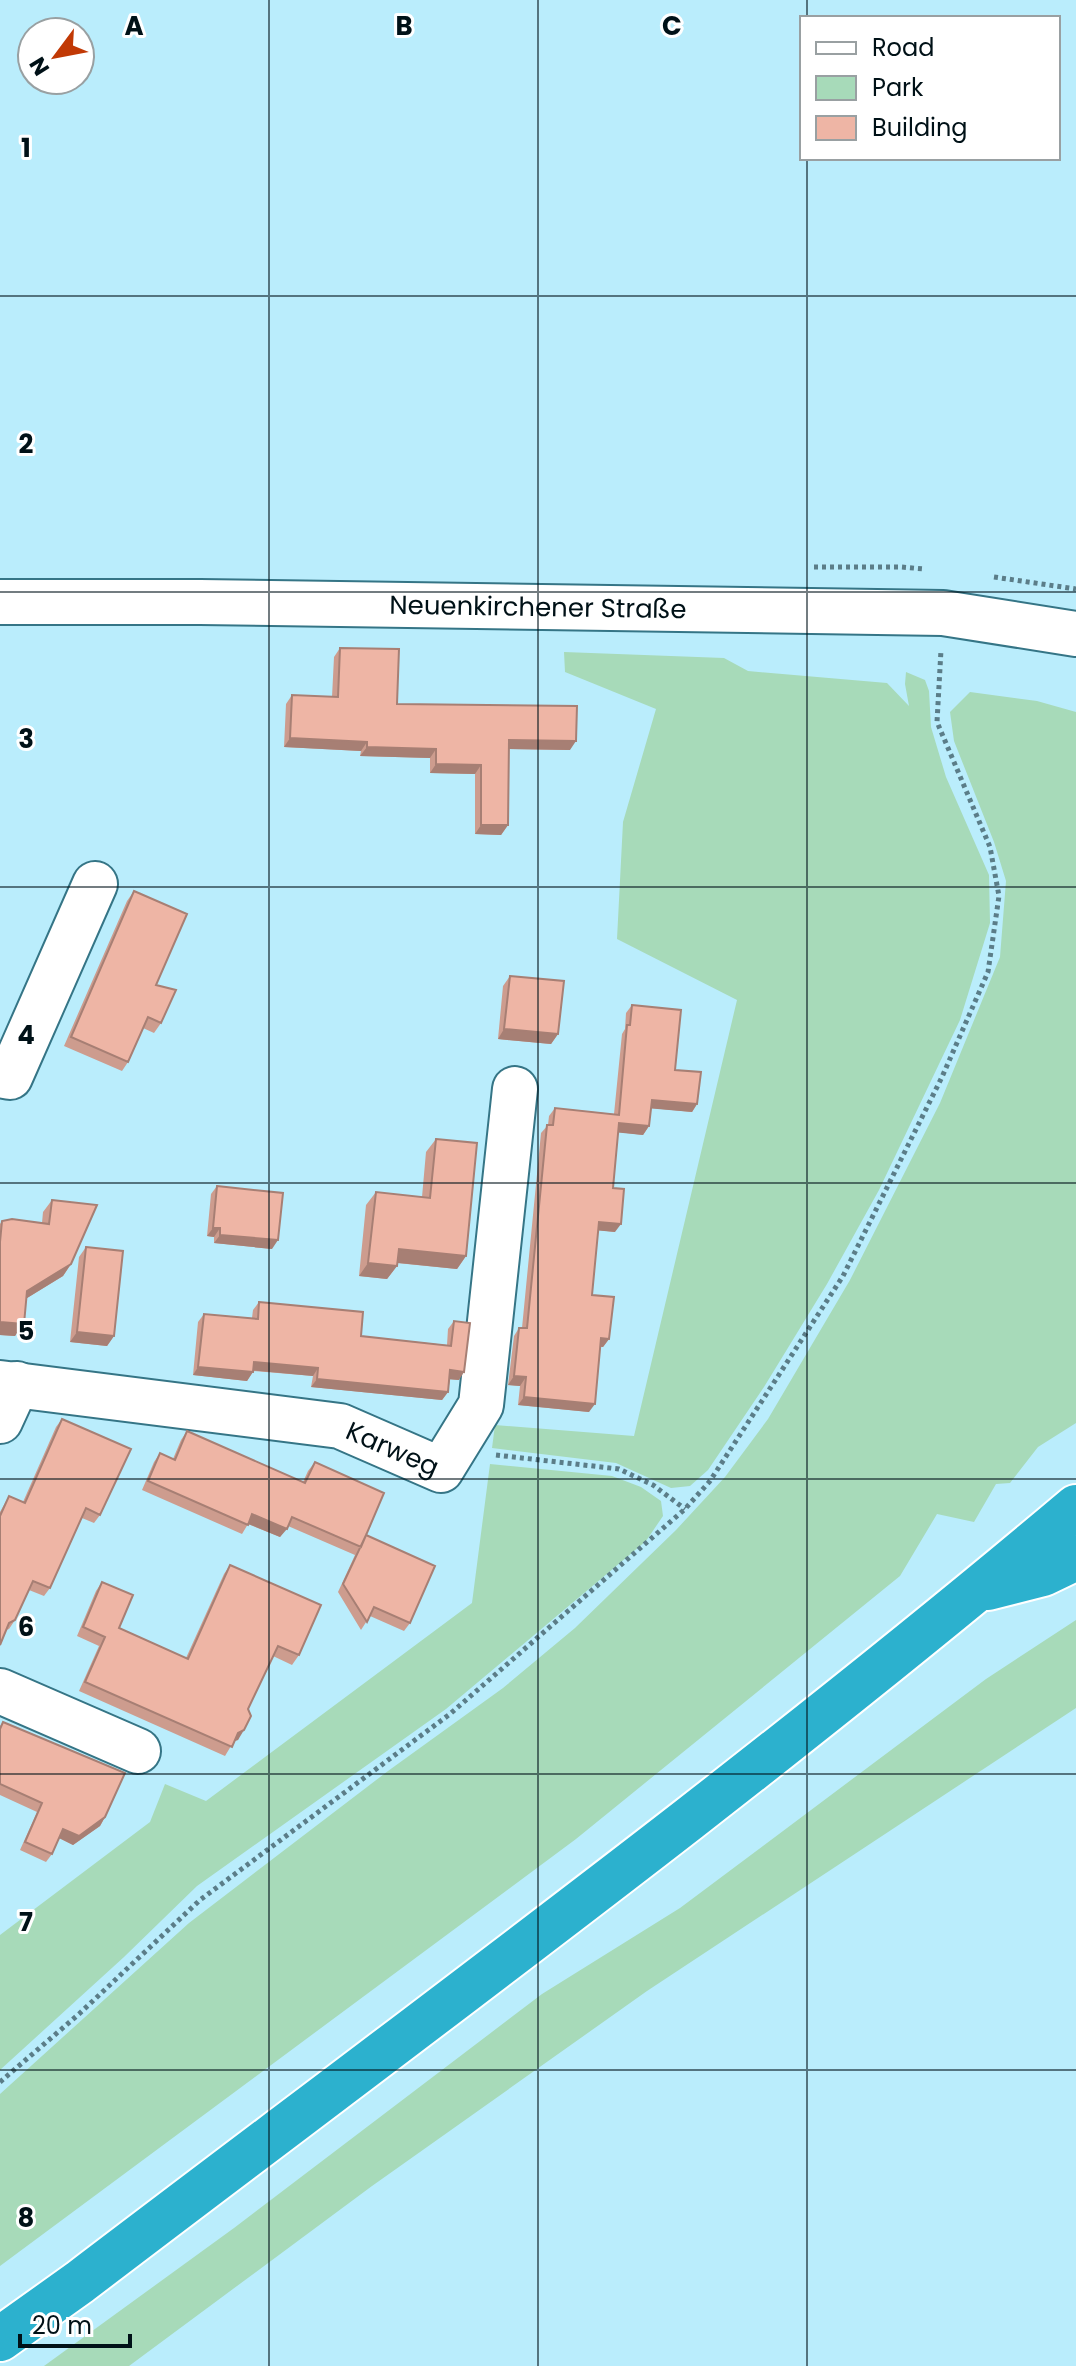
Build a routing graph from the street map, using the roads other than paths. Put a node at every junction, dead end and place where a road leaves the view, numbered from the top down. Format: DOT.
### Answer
graph roads {
  1 [pos="0,602"];
  2 [pos="1076,634"];
  3 [pos="95,884"];
  4 [pos="0,1075"];
  5 [pos="515,1089"];
  6 [pos="6,1396"];
  7 [pos="1076,1507"];
  8 [pos="1076,1558"];
  9 [pos="978,1590"];
  10 [pos="0,1691"];
  11 [pos="138,1751"];
  12 [pos="0,2339"];
  1 -- 2 [label="street, Neuenkirchener Straße"];
  3 -- 4 [label="street"];
  5 -- 6 [label="street, Karweg"];
  7 -- 9 [label="highway"];
  8 -- 9 [label="highway"];
  9 -- 12 [label="highway"];
  10 -- 11 [label="street"];
}
